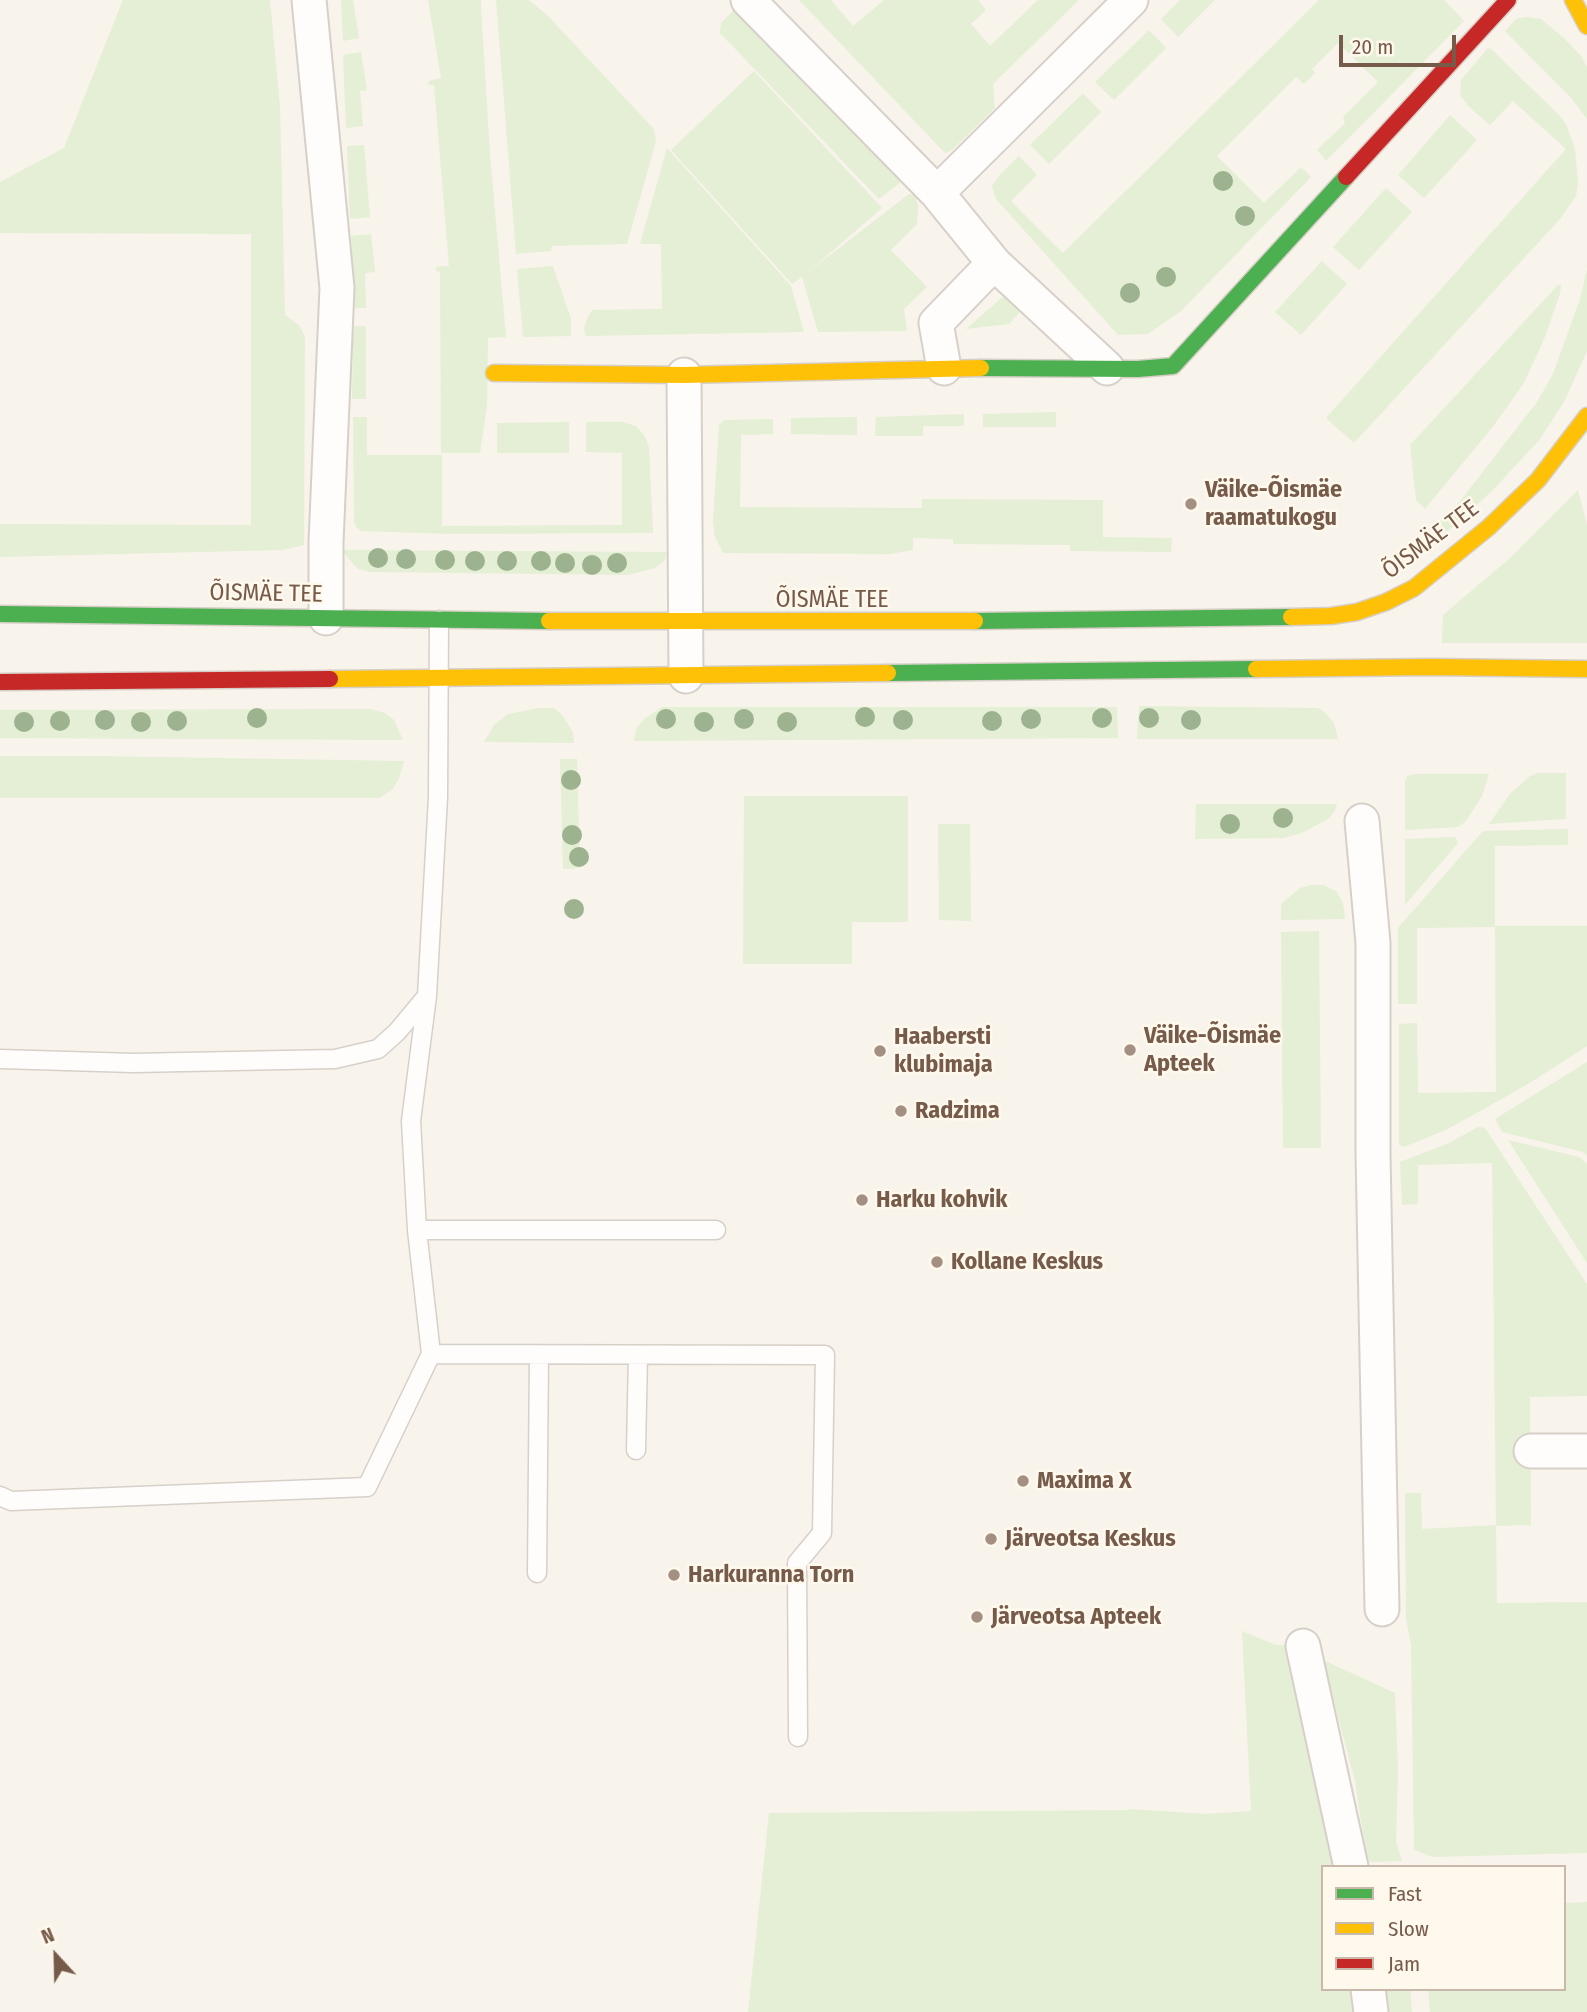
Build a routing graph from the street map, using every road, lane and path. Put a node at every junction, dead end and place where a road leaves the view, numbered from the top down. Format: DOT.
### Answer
graph roads {
  1 [pos="309,0"];
  2 [pos="748,0"];
  3 [pos="1131,0"];
  4 [pos="1508,0"];
  5 [pos="1573,0"];
  6 [pos="1587,26"];
  7 [pos="937,193"];
  8 [pos="994,262"];
  9 [pos="944,368"];
  10 [pos="1107,368"];
  11 [pos="494,373"];
  12 [pos="684,375"];
  13 [pos="1587,416"];
  14 [pos="0,614"];
  15 [pos="326,618"];
  16 [pos="439,620"];
  17 [pos="685,623"];
  18 [pos="1587,669"];
  19 [pos="686,676"];
  20 [pos="439,677"];
  21 [pos="0,682"];
  22 [pos="1362,821"];
  23 [pos="427,996"];
  24 [pos="0,1059"];
  25 [pos="417,1230"];
  26 [pos="716,1230"];
  27 [pos="430,1354"];
  28 [pos="539,1355"];
  29 [pos="638,1355"];
  30 [pos="636,1451"];
  31 [pos="1531,1451"];
  32 [pos="1587,1451"];
  33 [pos="0,1496"];
  34 [pos="537,1573"];
  35 [pos="1382,1609"];
  36 [pos="1303,1646"];
  37 [pos="798,1737"];
  38 [pos="1351,1865"];
  39 [pos="1368,1991"];
  40 [pos="1371,2012"];
  1 -- 15 [label="street"];
  2 -- 7 [label="street"];
  3 -- 7 [label="street"];
  4 -- 10 [label="main road"];
  5 -- 6 [label="main road"];
  7 -- 8 [label="street"];
  8 -- 9 [label="street"];
  8 -- 10 [label="street"];
  9 -- 10 [label="main road"];
  9 -- 12 [label="main road"];
  11 -- 12 [label="main road"];
  12 -- 17 [label="street"];
  13 -- 17 [label="main road, ÕISMÄE TEE"];
  14 -- 15 [label="main road, ÕISMÄE TEE"];
  15 -- 16 [label="main road, ÕISMÄE TEE"];
  16 -- 17 [label="main road, ÕISMÄE TEE"];
  16 -- 20 [label="lane"];
  17 -- 19 [label="street"];
  18 -- 19 [label="main road"];
  19 -- 20 [label="main road"];
  20 -- 21 [label="main road"];
  20 -- 23 [label="lane"];
  22 -- 35 [label="street"];
  23 -- 24 [label="lane"];
  23 -- 25 [label="lane"];
  25 -- 26 [label="lane"];
  25 -- 27 [label="lane"];
  27 -- 28 [label="lane"];
  27 -- 33 [label="lane"];
  28 -- 29 [label="lane"];
  28 -- 34 [label="lane"];
  29 -- 30 [label="lane"];
  29 -- 37 [label="lane"];
  31 -- 32 [label="street"];
  36 -- 38 [label="street"];
  39 -- 40 [label="street"];
}
